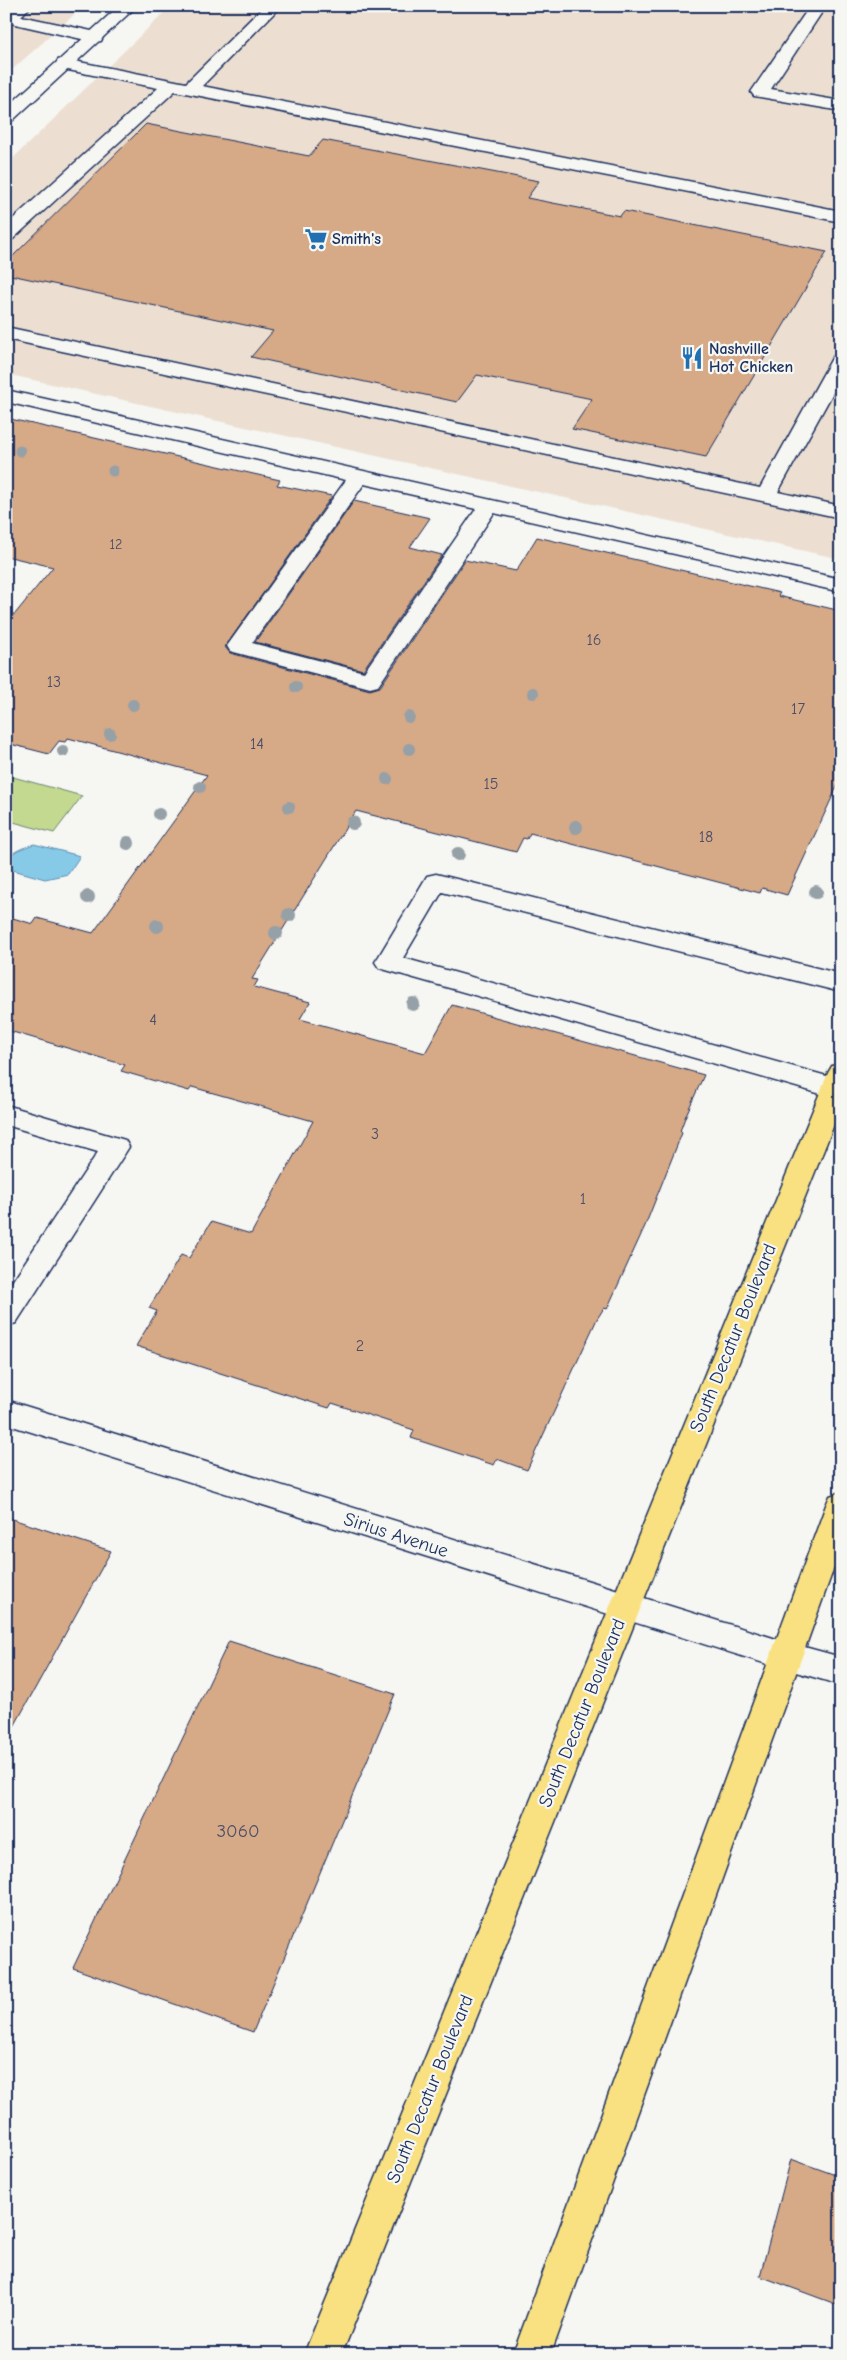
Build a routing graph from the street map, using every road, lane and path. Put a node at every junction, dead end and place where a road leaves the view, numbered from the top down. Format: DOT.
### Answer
graph roads {
  1 [pos="23,6"];
  2 [pos="128,6"];
  3 [pos="273,6"];
  4 [pos="818,6"];
  5 [pos="95,37"];
  6 [pos="64,64"];
  7 [pos="171,85"];
  8 [pos="189,89"];
  9 [pos="841,106"];
  10 [pos="6,117"];
  11 [pos="841,217"];
  12 [pos="6,235"];
  13 [pos="6,333"];
  14 [pos="841,360"];
  15 [pos="6,396"];
  16 [pos="359,476"];
  17 [pos="766,496"];
  18 [pos="489,506"];
  19 [pos="841,512"];
  20 [pos="841,586"];
  21 [pos="841,983"];
  22 [pos="838,1080"];
  23 [pos="6,1115"];
  24 [pos="6,1316"];
  25 [pos="6,1412"];
  26 [pos="841,1505"];
  27 [pos="625,1607"];
  28 [pos="786,1656"];
  29 [pos="841,1671"];
  30 [pos="323,2354"];
  31 [pos="532,2354"];
  1 -- 5 [label="street"];
  2 -- 5 [label="street"];
  3 -- 8 [label="street"];
  4 -- 9 [label="street"];
  5 -- 6 [label="street"];
  6 -- 7 [label="street"];
  6 -- 10 [label="street"];
  7 -- 8 [label="street"];
  7 -- 12 [label="street"];
  8 -- 11 [label="street"];
  13 -- 17 [label="street"];
  14 -- 17 [label="street"];
  15 -- 16 [label="street"];
  16 -- 18 [label="street"];
  16 -- 18 [label="street"];
  17 -- 19 [label="street"];
  18 -- 20 [label="street"];
  21 -- 22 [label="street"];
  22 -- 27 [label="main road, South Decatur Boulevard"];
  23 -- 24 [label="street"];
  25 -- 27 [label="street, Sirius Avenue"];
  26 -- 28 [label="main road"];
  27 -- 28 [label="street, Sirius Avenue"];
  27 -- 30 [label="main road, South Decatur Boulevard"];
  28 -- 29 [label="street, Sirius Avenue"];
  28 -- 31 [label="main road"];
}
